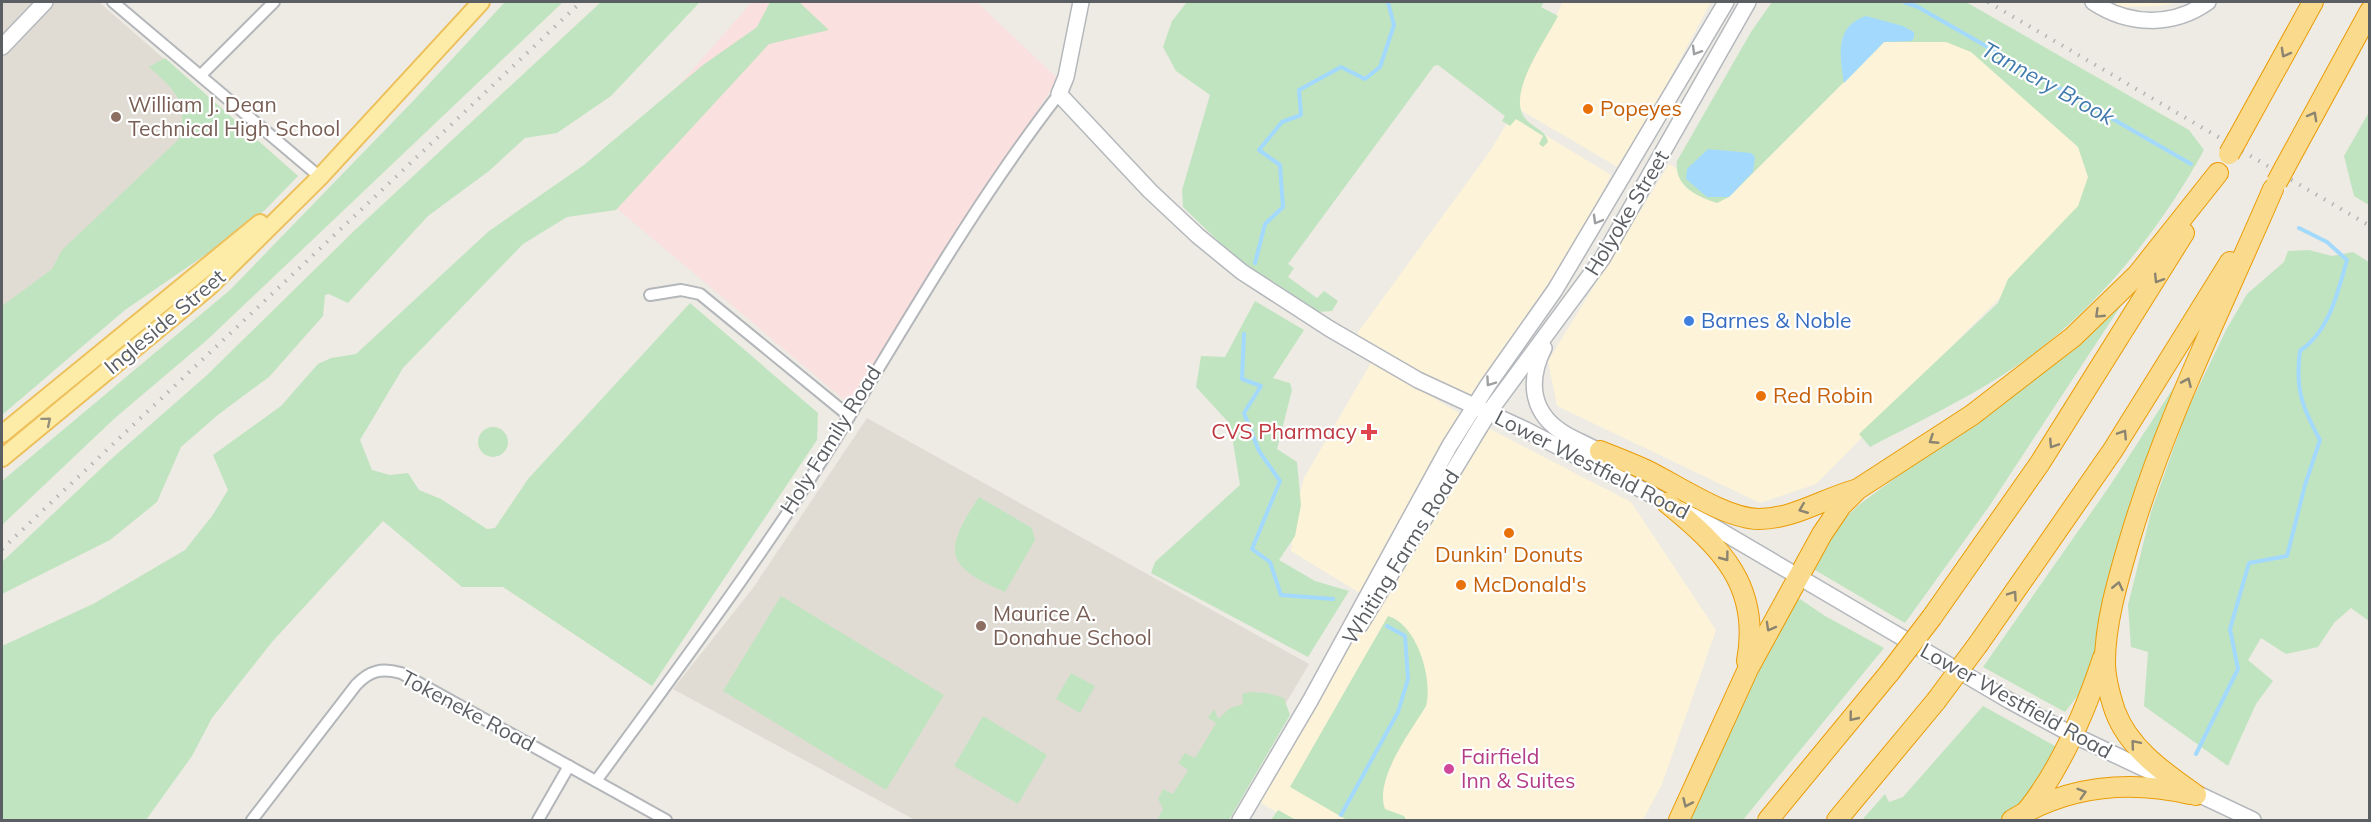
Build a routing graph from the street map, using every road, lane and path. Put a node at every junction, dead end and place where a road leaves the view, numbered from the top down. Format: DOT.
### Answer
graph roads {
  1 [pos="45,2"];
  2 [pos="113,2"];
  3 [pos="274,2"];
  4 [pos="481,2"];
  5 [pos="1081,2"];
  6 [pos="1726,2"];
  7 [pos="1748,2"];
  8 [pos="2093,2"];
  9 [pos="2208,2"];
  10 [pos="2313,2"];
  11 [pos="2370,11"];
  12 [pos="2,47"];
  13 [pos="202,74"];
  14 [pos="1059,94"];
  15 [pos="2218,174"];
  16 [pos="320,177"];
  17 [pos="2278,179"];
  18 [pos="650,296"];
  19 [pos="1558,321"];
  20 [pos="1473,407"];
  21 [pos="1489,412"];
  22 [pos="849,416"];
  23 [pos="2,434"];
  24 [pos="1600,451"];
  25 [pos="2,458"];
  26 [pos="1629,484"];
  27 [pos="1858,489"];
  28 [pos="1667,503"];
  29 [pos="1799,576"];
  30 [pos="2107,644"];
  31 [pos="1744,677"];
  32 [pos="1310,701"];
  33 [pos="2071,734"];
  34 [pos="569,766"];
  35 [pos="596,782"];
  36 [pos="2196,795"];
  37 [pos="2019,816"];
  38 [pos="252,820"];
  39 [pos="538,820"];
  40 [pos="666,820"];
  41 [pos="1240,820"];
  42 [pos="1679,820"];
  43 [pos="1768,820"];
  44 [pos="1838,820"];
  45 [pos="2253,820"];
  1 -- 12 [label="street"];
  2 -- 13 [label="street"];
  3 -- 13 [label="street"];
  4 -- 16 [label="main road, Ingleside Street"];
  5 -- 14 [label="street"];
  6 -- 20 [label="street, Holyoke Street, one-way"];
  7 -- 19 [label="street, Holyoke Street"];
  8 -- 9 [label="street"];
  10 -- 15 [label="highway, one-way"];
  17 -- 11 [label="highway, one-way"];
  13 -- 16 [label="street"];
  14 -- 20 [label="street, Lower Westfield Road"];
  14 -- 22 [label="street, Holy Family Road"];
  15 -- 27 [label="highway, one-way"];
  15 -- 43 [label="highway, one-way, bridge"];
  16 -- 23 [label="main road, Ingleside Street"];
  25 -- 16 [label="main road, Ingleside Street, one-way"];
  30 -- 17 [label="highway, one-way"];
  44 -- 17 [label="highway, one-way, bridge"];
  18 -- 22 [label="street"];
  19 -- 21 [label="street, Holyoke Street"];
  19 -- 24 [label="street"];
  20 -- 21 [label="street, Lower Westfield Road"];
  20 -- 32 [label="street, Whiting Farms Road"];
  21 -- 26 [label="street, Lower Westfield Road"];
  21 -- 32 [label="street, Whiting Farms Road"];
  22 -- 35 [label="street, Holy Family Road"];
  24 -- 26 [label="street"];
  27 -- 24 [label="highway, one-way"];
  26 -- 28 [label="street, Lower Westfield Road"];
  27 -- 29 [label="highway"];
  28 -- 29 [label="street, Lower Westfield Road"];
  28 -- 31 [label="highway, one-way"];
  29 -- 31 [label="highway, one-way"];
  29 -- 33 [label="street, Lower Westfield Road"];
  30 -- 33 [label="highway"];
  36 -- 30 [label="highway, one-way"];
  31 -- 42 [label="highway, one-way"];
  32 -- 41 [label="street, Whiting Farms Road"];
  33 -- 36 [label="street, Lower Westfield Road"];
  33 -- 37 [label="highway"];
  34 -- 35 [label="street, Tokeneke Road"];
  34 -- 38 [label="street, Tokeneke Road"];
  34 -- 39 [label="street"];
  35 -- 40 [label="street, Tokeneke Road"];
  37 -- 36 [label="highway, one-way"];
  36 -- 45 [label="street, Lower Westfield Road"];
}
